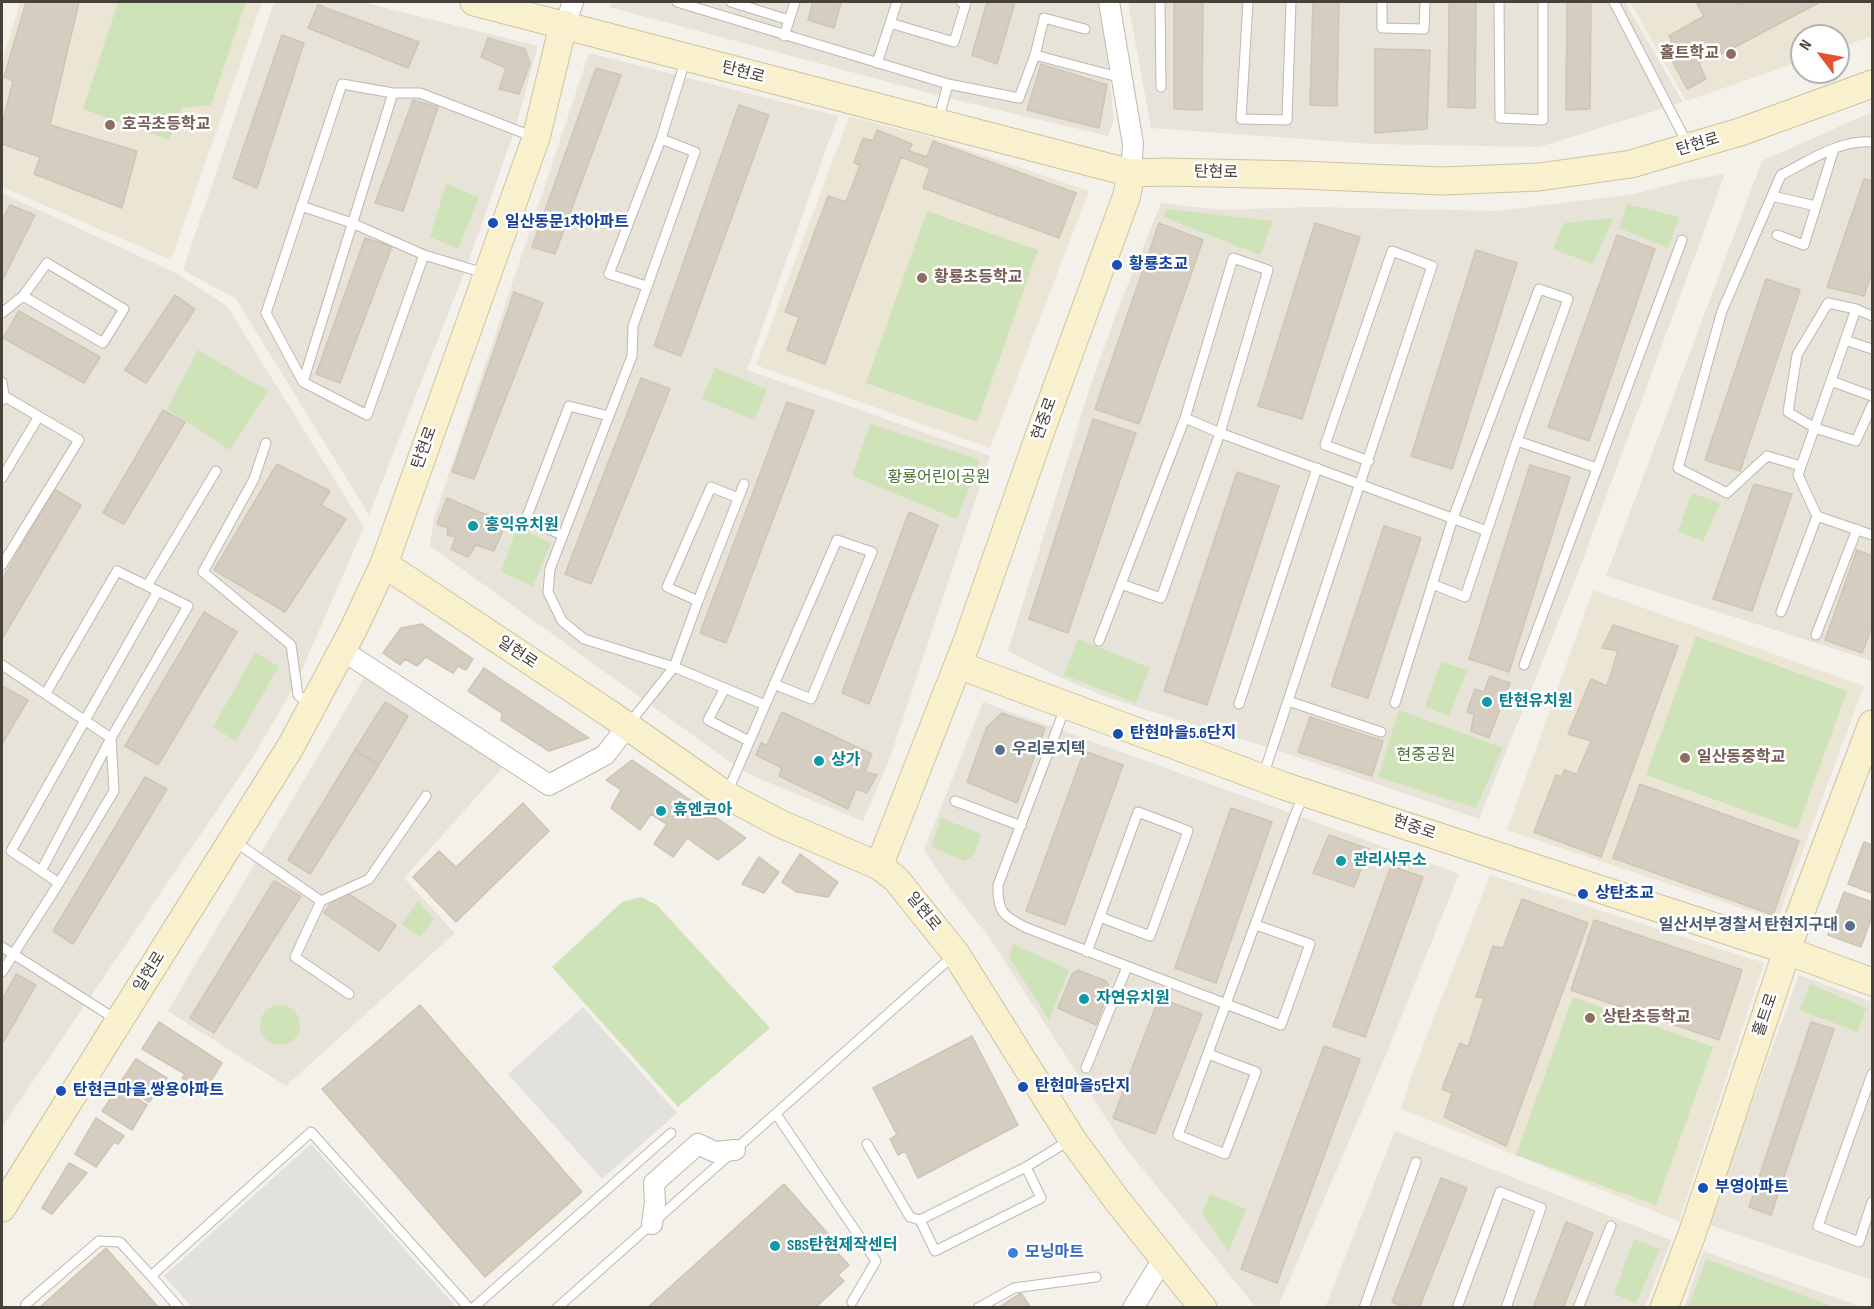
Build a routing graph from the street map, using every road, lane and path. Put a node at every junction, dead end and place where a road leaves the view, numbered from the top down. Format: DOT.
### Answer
graph roads {
  1 [pos="474,2"];
  2 [pos="677,2"];
  3 [pos="731,2"];
  4 [pos="795,2"];
  5 [pos="897,2"];
  6 [pos="962,2"];
  7 [pos="1109,2"];
  8 [pos="1160,2"];
  9 [pos="1248,2"];
  10 [pos="1291,2"];
  11 [pos="1382,2"];
  12 [pos="1425,2"];
  13 [pos="1499,2"];
  14 [pos="1543,2"];
  15 [pos="1614,2"];
  16 [pos="569,13"];
  17 [pos="726,18"];
  18 [pos="789,20"];
  19 [pos="890,23"];
  20 [pos="1085,29"];
  21 [pos="784,36"];
  22 [pos="1035,55"];
  23 [pos="686,58"];
  24 [pos="877,63"];
  25 [pos="1122,78"];
  26 [pos="948,84"];
  27 [pos="1872,84"];
  28 [pos="1161,87"];
  29 [pos="393,93"];
  30 [pos="937,123"];
  31 [pos="536,138"];
  32 [pos="661,139"];
  33 [pos="1872,142"];
  34 [pos="1689,148"];
  35 [pos="1834,149"];
  36 [pos="1131,173"];
  37 [pos="1772,196"];
  38 [pos="301,206"];
  39 [pos="1816,206"];
  40 [pos="352,223"];
  41 [pos="1777,236"];
  42 [pos="1682,240"];
  43 [pos="424,255"];
  44 [pos="488,274"];
  45 [pos="646,286"];
  46 [pos="23,296"];
  47 [pos="1856,309"];
  48 [pos="2,313"];
  49 [pos="1872,316"];
  50 [pos="1845,340"];
  51 [pos="1872,349"];
  52 [pos="1831,381"];
  53 [pos="2,382"];
  54 [pos="303,382"];
  55 [pos="1872,396"];
  56 [pos="3,398"];
  57 [pos="1872,405"];
  58 [pos="39,416"];
  59 [pos="609,416"];
  60 [pos="1185,418"];
  61 [pos="1815,428"];
  62 [pos="1220,433"];
  63 [pos="1517,441"];
  64 [pos="266,443"];
  65 [pos="1369,461"];
  66 [pos="1801,466"];
  67 [pos="1317,468"];
  68 [pos="1598,468"];
  69 [pos="216,471"];
  70 [pos="2,478"];
  71 [pos="744,484"];
  72 [pos="1361,484"];
  73 [pos="738,498"];
  74 [pos="1817,516"];
  75 [pos="1453,518"];
  76 [pos="1857,529"];
  77 [pos="1487,531"];
  78 [pos="562,535"];
  79 [pos="1872,535"];
  80 [pos="384,564"];
  81 [pos="2,566"];
  82 [pos="1121,584"];
  83 [pos="1432,584"];
  84 [pos="147,586"];
  85 [pos="158,591"];
  86 [pos="698,601"];
  87 [pos="1782,612"];
  88 [pos="1816,635"];
  89 [pos="1099,641"];
  90 [pos="342,650"];
  91 [pos="2,665"];
  92 [pos="958,665"];
  93 [pos="1524,665"];
  94 [pos="674,667"];
  95 [pos="774,684"];
  96 [pos="725,688"];
  97 [pos="46,693"];
  98 [pos="1288,701"];
  99 [pos="1395,703"];
  100 [pos="1239,704"];
  101 [pos="765,705"];
  102 [pos="1066,706"];
  103 [pos="312,707"];
  104 [pos="85,720"];
  105 [pos="1872,724"];
  106 [pos="627,727"];
  107 [pos="1382,732"];
  108 [pos="111,738"];
  109 [pos="749,741"];
  110 [pos="1263,778"];
  111 [pos="1305,791"];
  112 [pos="726,795"];
  113 [pos="426,796"];
  114 [pos="955,801"];
  115 [pos="1021,826"];
  116 [pos="232,839"];
  117 [pos="879,866"];
  118 [pos="41,871"];
  119 [pos="59,883"];
  120 [pos="321,901"];
  121 [pos="1100,917"];
  122 [pos="1256,925"];
  123 [pos="2,947"];
  124 [pos="1787,951"];
  125 [pos="1087,952"];
  126 [pos="13,954"];
  127 [pos="956,954"];
  128 [pos="1126,967"];
  129 [pos="2,972"];
  130 [pos="1872,982"];
  131 [pos="350,994"];
  132 [pos="1227,1004"];
  133 [pos="119,1022"];
  134 [pos="1209,1053"];
  135 [pos="1086,1068"];
  136 [pos="1872,1074"];
  137 [pos="776,1114"];
  138 [pos="670,1133"];
  139 [pos="1072,1139"];
  140 [pos="867,1144"];
  141 [pos="735,1150"];
  142 [pos="1416,1162"];
  143 [pos="1026,1167"];
  144 [pos="1872,1202"];
  145 [pos="2,1208"];
  146 [pos="920,1220"];
  147 [pos="652,1224"];
  148 [pos="1611,1226"];
  149 [pos="1163,1259"];
  150 [pos="151,1276"];
  151 [pos="1096,1277"];
  152 [pos="852,1302"];
  153 [pos="25,1308"];
  154 [pos="179,1308"];
  155 [pos="471,1308"];
  156 [pos="557,1308"];
  157 [pos="978,1308"];
  158 [pos="1133,1308"];
  159 [pos="1203,1308"];
  160 [pos="1364,1308"];
  161 [pos="1457,1308"];
  162 [pos="1506,1308"];
  163 [pos="1578,1308"];
  164 [pos="1664,1308"];
  1 -- 16 [label="main road, 탄현로"];
  2 -- 17 [label="lane"];
  3 -- 17 [label="lane"];
  3 -- 18 [label="lane"];
  4 -- 18 [label="lane"];
  5 -- 19 [label="lane"];
  6 -- 19 [label="lane"];
  7 -- 25 [label="street"];
  8 -- 28 [label="lane"];
  9 -- 10 [label="lane"];
  11 -- 12 [label="lane"];
  13 -- 14 [label="lane"];
  15 -- 34 [label="lane"];
  16 -- 23 [label="main road, 탄현로"];
  16 -- 31 [label="main road, 탄현로"];
  17 -- 21 [label="lane"];
  18 -- 21 [label="lane"];
  19 -- 24 [label="lane"];
  20 -- 22 [label="lane"];
  21 -- 24 [label="lane"];
  22 -- 25 [label="lane"];
  22 -- 26 [label="lane"];
  23 -- 30 [label="main road, 탄현로"];
  23 -- 32 [label="lane"];
  24 -- 26 [label="lane"];
  25 -- 36 [label="street"];
  26 -- 30 [label="lane"];
  27 -- 34 [label="main road, 탄현로"];
  29 -- 31 [label="lane"];
  29 -- 38 [label="lane"];
  29 -- 40 [label="lane"];
  30 -- 36 [label="main road, 탄현로"];
  31 -- 44 [label="main road, 탄현로"];
  32 -- 45 [label="lane"];
  32 -- 45 [label="lane"];
  33 -- 35 [label="lane"];
  34 -- 36 [label="main road, 탄현로"];
  35 -- 37 [label="lane"];
  35 -- 39 [label="lane"];
  36 -- 92 [label="main road, 현중로"];
  37 -- 39 [label="lane"];
  37 -- 66 [label="lane"];
  38 -- 40 [label="lane"];
  38 -- 54 [label="lane"];
  39 -- 41 [label="lane"];
  40 -- 43 [label="lane"];
  40 -- 54 [label="lane"];
  42 -- 68 [label="lane"];
  43 -- 44 [label="lane"];
  43 -- 54 [label="lane"];
  44 -- 80 [label="main road, 탄현로"];
  45 -- 59 [label="lane"];
  46 -- 46 [label="lane"];
  46 -- 48 [label="lane"];
  47 -- 49 [label="lane"];
  47 -- 50 [label="lane"];
  47 -- 61 [label="lane"];
  50 -- 51 [label="lane"];
  50 -- 52 [label="lane"];
  52 -- 55 [label="lane"];
  52 -- 61 [label="lane"];
  53 -- 56 [label="lane"];
  56 -- 58 [label="lane"];
  57 -- 61 [label="lane"];
  58 -- 70 [label="lane"];
  58 -- 81 [label="lane"];
  59 -- 78 [label="lane"];
  59 -- 78 [label="lane"];
  60 -- 62 [label="lane"];
  60 -- 62 [label="lane"];
  60 -- 82 [label="lane"];
  61 -- 66 [label="lane"];
  62 -- 67 [label="lane"];
  62 -- 82 [label="lane"];
  63 -- 68 [label="lane"];
  63 -- 75 [label="lane"];
  63 -- 77 [label="lane"];
  64 -- 103 [label="lane"];
  65 -- 65 [label="lane"];
  65 -- 72 [label="lane"];
  66 -- 74 [label="lane"];
  67 -- 72 [label="lane"];
  67 -- 100 [label="lane"];
  68 -- 93 [label="lane"];
  69 -- 84 [label="lane"];
  71 -- 73 [label="lane"];
  72 -- 75 [label="lane"];
  72 -- 98 [label="lane"];
  73 -- 86 [label="lane"];
  73 -- 86 [label="lane"];
  74 -- 76 [label="lane"];
  74 -- 87 [label="lane"];
  75 -- 77 [label="lane"];
  75 -- 83 [label="lane"];
  76 -- 79 [label="lane"];
  76 -- 88 [label="lane"];
  77 -- 83 [label="lane"];
  78 -- 94 [label="lane"];
  80 -- 90 [label="main road, 일현로"];
  80 -- 106 [label="main road, 일현로"];
  82 -- 89 [label="lane"];
  83 -- 99 [label="lane"];
  84 -- 85 [label="lane"];
  84 -- 97 [label="lane"];
  85 -- 104 [label="lane"];
  85 -- 108 [label="lane"];
  86 -- 94 [label="lane"];
  90 -- 103 [label="main road, 일현로"];
  90 -- 106 [label="street"];
  91 -- 97 [label="lane"];
  92 -- 102 [label="main road, 현중로"];
  92 -- 117 [label="main road, 현중로"];
  94 -- 96 [label="lane"];
  94 -- 106 [label="lane"];
  95 -- 95 [label="lane"];
  95 -- 101 [label="lane"];
  96 -- 101 [label="lane"];
  96 -- 109 [label="lane"];
  97 -- 104 [label="lane"];
  98 -- 107 [label="lane"];
  98 -- 110 [label="lane"];
  101 -- 109 [label="lane"];
  102 -- 110 [label="main road, 현중로"];
  102 -- 115 [label="lane"];
  103 -- 116 [label="main road, 일현로"];
  104 -- 108 [label="lane"];
  104 -- 118 [label="lane"];
  105 -- 124 [label="main road, 홀트로"];
  106 -- 112 [label="main road, 일현로"];
  108 -- 118 [label="lane"];
  108 -- 119 [label="lane"];
  109 -- 112 [label="lane"];
  110 -- 111 [label="main road, 현중로"];
  111 -- 122 [label="lane"];
  111 -- 124 [label="main road, 현중로"];
  112 -- 117 [label="main road, 일현로"];
  113 -- 120 [label="lane"];
  114 -- 115 [label="lane"];
  115 -- 125 [label="lane"];
  116 -- 120 [label="lane"];
  116 -- 133 [label="main road, 일현로"];
  117 -- 127 [label="main road, 일현로"];
  118 -- 119 [label="lane"];
  119 -- 126 [label="lane"];
  120 -- 131 [label="lane"];
  121 -- 121 [label="lane"];
  121 -- 125 [label="lane"];
  122 -- 132 [label="lane"];
  122 -- 132 [label="lane"];
  123 -- 126 [label="lane"];
  124 -- 130 [label="main road, 현중로"];
  124 -- 164 [label="main road, 홀트로"];
  125 -- 128 [label="lane"];
  126 -- 129 [label="lane"];
  126 -- 133 [label="lane"];
  127 -- 137 [label="lane"];
  127 -- 139 [label="main road, 일현로"];
  128 -- 132 [label="lane"];
  128 -- 135 [label="lane"];
  132 -- 134 [label="lane"];
  133 -- 145 [label="main road, 일현로"];
  134 -- 134 [label="lane"];
  136 -- 144 [label="lane"];
  137 -- 141 [label="lane"];
  137 -- 152 [label="lane"];
  138 -- 155 [label="lane"];
  139 -- 143 [label="lane"];
  139 -- 149 [label="main road, 일현로"];
  140 -- 146 [label="lane"];
  141 -- 147 [label="lane"];
  141 -- 147 [label="street"];
  142 -- 160 [label="lane"];
  143 -- 146 [label="lane"];
  143 -- 146 [label="lane"];
  147 -- 156 [label="lane"];
  148 -- 163 [label="lane"];
  149 -- 158 [label="street"];
  149 -- 159 [label="main road, 일현로"];
  150 -- 153 [label="lane"];
  150 -- 154 [label="lane"];
  150 -- 155 [label="lane"];
  151 -- 157 [label="lane"];
  161 -- 162 [label="lane"];
}
